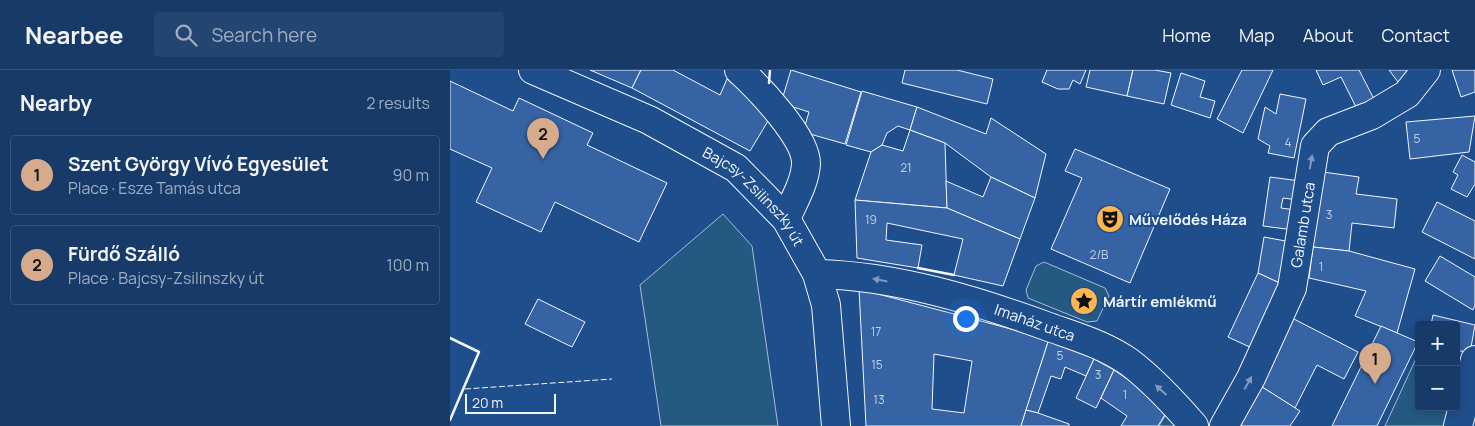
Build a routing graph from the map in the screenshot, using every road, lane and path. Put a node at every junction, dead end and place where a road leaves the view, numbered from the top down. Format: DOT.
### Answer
graph roads {
  1 [pos="533,70"];
  2 [pos="739,70"];
  3 [pos="1426,70"];
  4 [pos="786,219"];
  5 [pos="817,274"];
  6 [pos="1475,360"];
  7 [pos="836,426"];
  8 [pos="1194,426"];
  9 [pos="1224,426"];
  10 [pos="1458,426"];
  1 -- 4 [label="street, Bajcsy-Zsilinszky út"];
  2 -- 4 [label="street"];
  9 -- 3 [label="street, Galamb utca, one-way"];
  4 -- 5 [label="street, Bajcsy-Zsilinszky út"];
  5 -- 7 [label="street, Bajcsy-Zsilinszky út"];
  8 -- 5 [label="street, Imaház utca, one-way"];
  6 -- 10 [label="street"];
}
